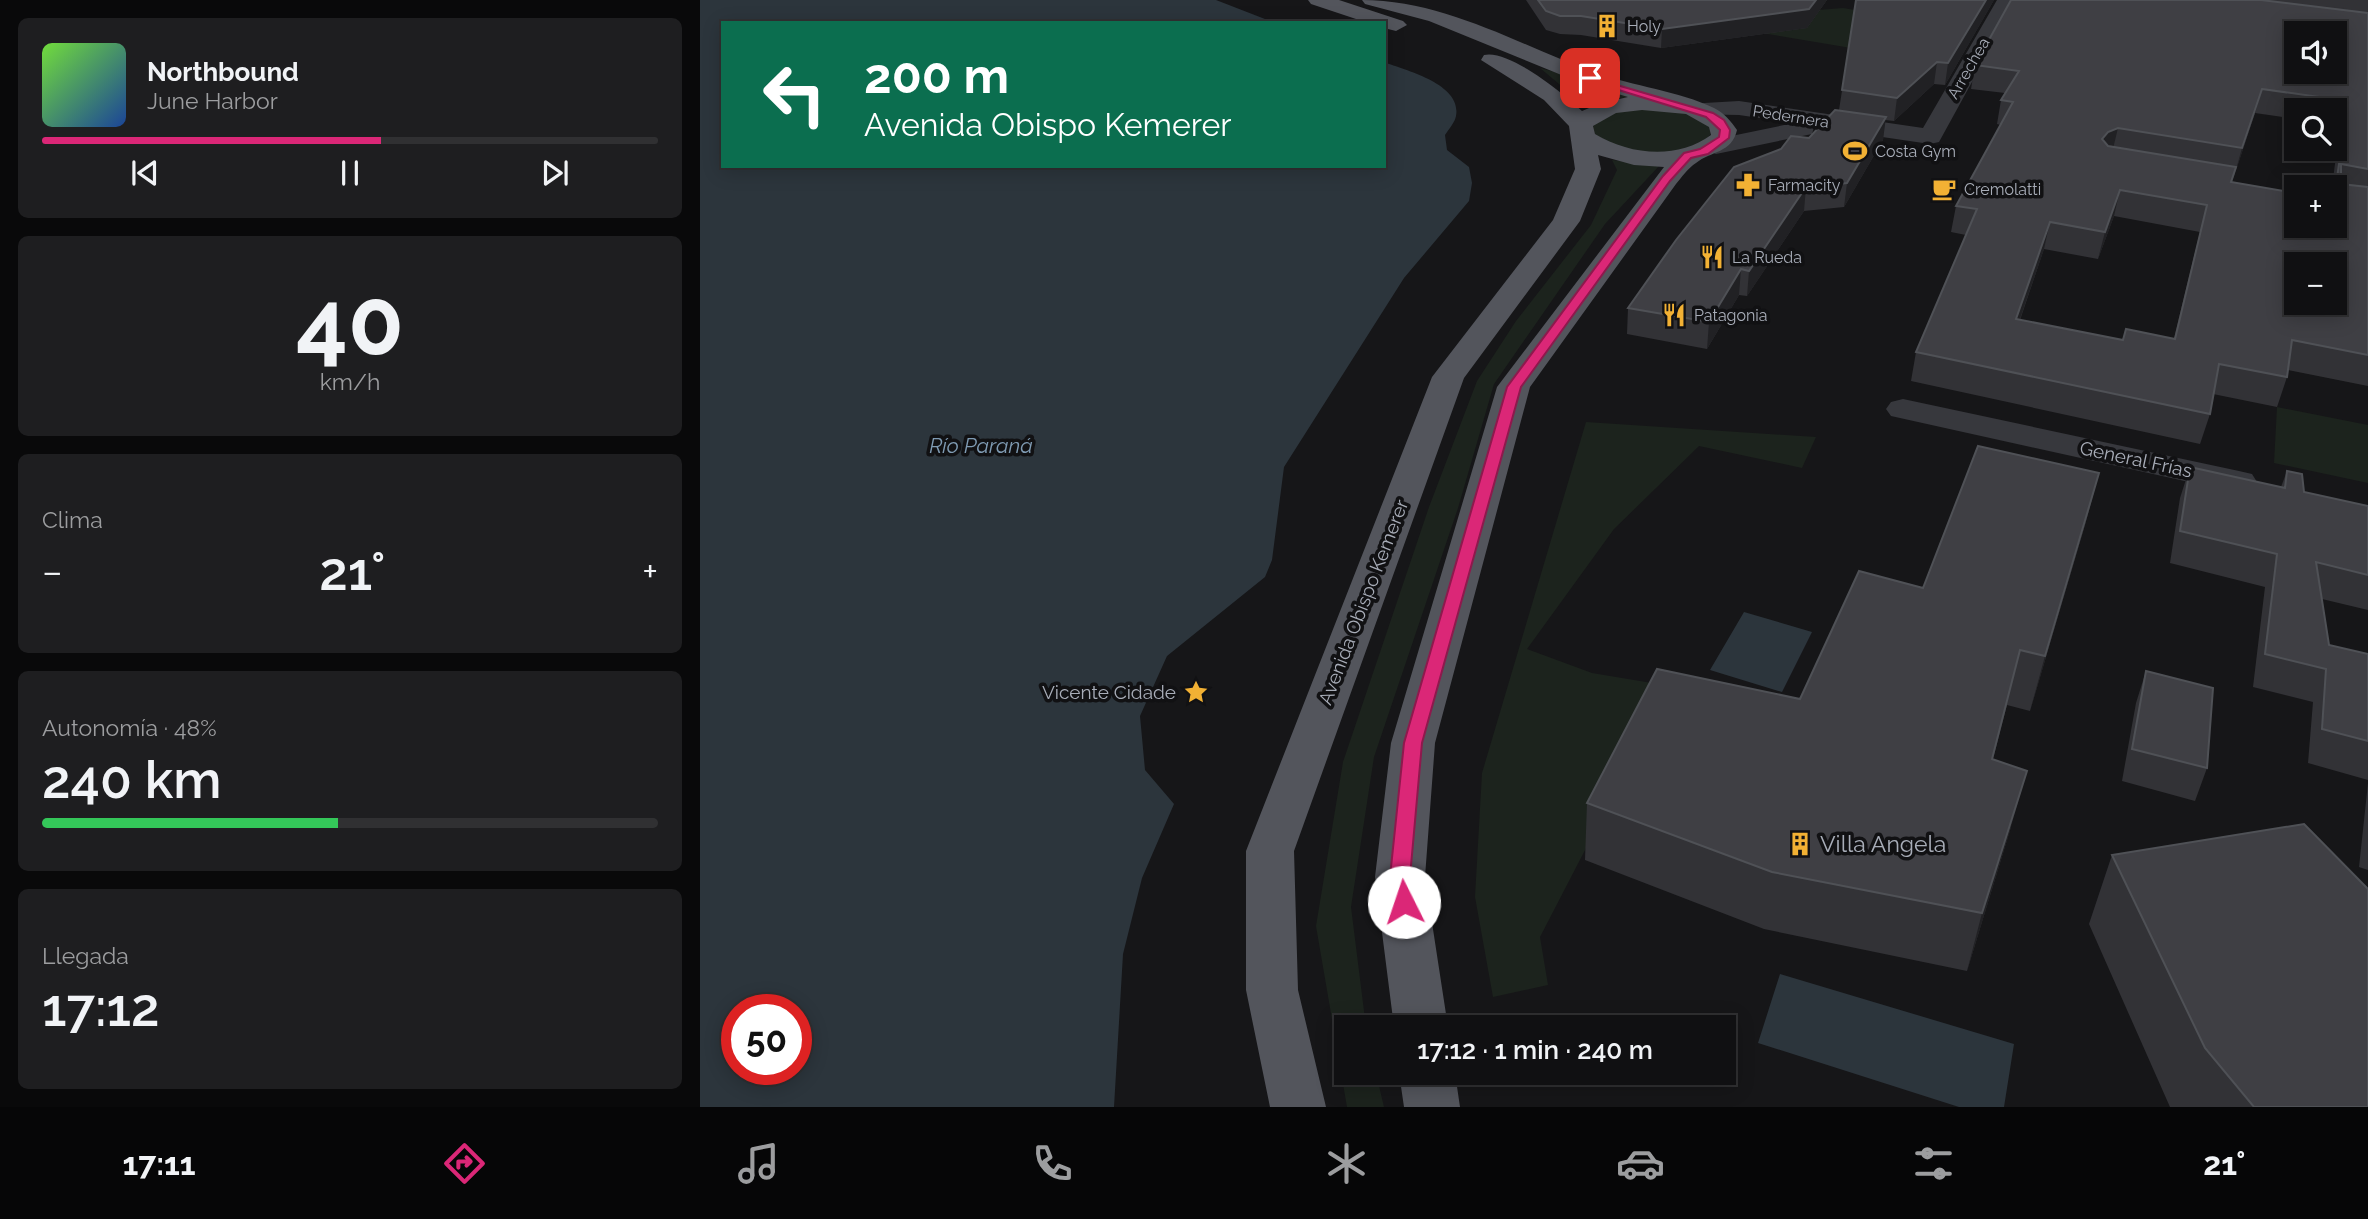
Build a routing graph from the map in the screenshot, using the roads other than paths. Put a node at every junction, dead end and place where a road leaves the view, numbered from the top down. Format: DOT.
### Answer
graph roads {
  1 [pos="1318,0"];
  2 [pos="1372,0"];
  3 [pos="2007,0"];
  4 [pos="1386,21"];
  5 [pos="1386,21"];
  6 [pos="1690,108"];
  7 [pos="1844,125"];
  8 [pos="1582,130"];
  9 [pos="1930,136"];
  10 [pos="1702,151"];
  11 [pos="1903,409"];
  12 [pos="2272,489"];
  13 [pos="1419,1015"];
  14 [pos="1429,1085"];
  15 [pos="1298,1107"];
  16 [pos="1432,1107"];
  1 -- 4 [label="main road"];
  2 -- 6 [label="main road"];
  3 -- 9 [label="street, Arrechea"];
  5 -- 8 [label="main road"];
  6 -- 7 [label="street, Pedernera"];
  6 -- 8 [label="main road"];
  6 -- 10 [label="main road"];
  7 -- 9 [label="street, Pedernera"];
  7 -- 10 [label="street, Pedernera"];
  8 -- 10 [label="main road"];
  8 -- 15 [label="main road, Avenida Obispo Kemerer"];
  10 -- 13 [label="main road"];
  11 -- 12 [label="street, General Frías"];
  14 -- 16 [label="main road"];
}
